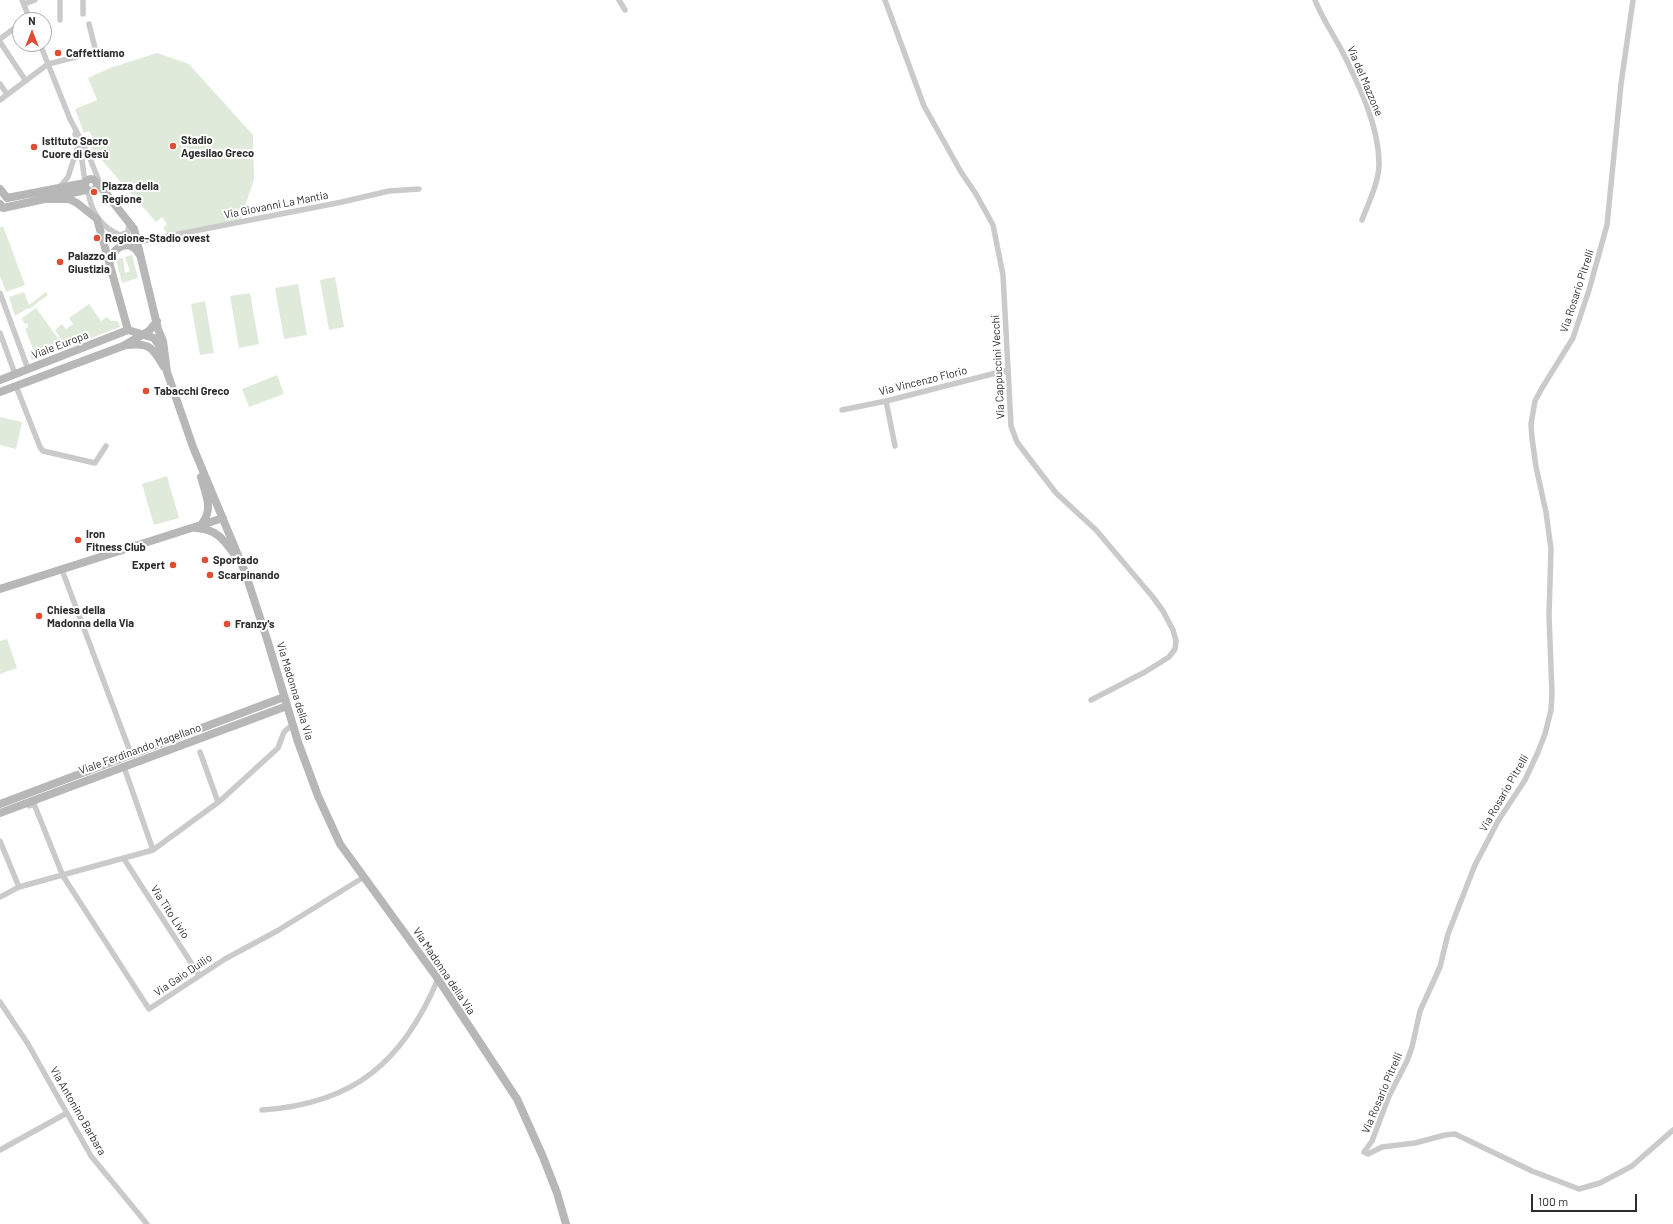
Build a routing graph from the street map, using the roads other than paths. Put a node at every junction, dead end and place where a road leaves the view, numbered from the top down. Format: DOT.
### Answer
graph roads {
  1 [pos="35,0"];
  2 [pos="60,0"];
  3 [pos="83,0"];
  4 [pos="619,0"];
  5 [pos="885,0"];
  6 [pos="1315,0"];
  7 [pos="1633,0"];
  8 [pos="23,2"];
  9 [pos="625,10"];
  10 [pos="26,12"];
  11 [pos="83,14"];
  12 [pos="60,20"];
  13 [pos="89,24"];
  14 [pos="12,30"];
  15 [pos="0,39"];
  16 [pos="0,42"];
  17 [pos="43,52"];
  18 [pos="48,64"];
  19 [pos="26,80"];
  20 [pos="0,84"];
  21 [pos="7,94"];
  22 [pos="0,100"];
  23 [pos="70,119"];
  24 [pos="78,146"];
  25 [pos="98,183"];
  26 [pos="86,186"];
  27 [pos="58,188"];
  28 [pos="0,189"];
  29 [pos="418,189"];
  30 [pos="47,199"];
  31 [pos="1,208"];
  32 [pos="97,220"];
  33 [pos="1362,220"];
  34 [pos="129,223"];
  35 [pos="139,248"];
  36 [pos="109,264"];
  37 [pos="1,297"];
  38 [pos="157,321"];
  39 [pos="128,330"];
  40 [pos="0,333"];
  41 [pos="144,334"];
  42 [pos="123,346"];
  43 [pos="164,354"];
  44 [pos="28,369"];
  45 [pos="1008,370"];
  46 [pos="167,372"];
  47 [pos="15,374"];
  48 [pos="0,380"];
  49 [pos="16,386"];
  50 [pos="0,392"];
  51 [pos="886,401"];
  52 [pos="842,410"];
  53 [pos="106,446"];
  54 [pos="895,446"];
  55 [pos="194,451"];
  56 [pos="223,518"];
  57 [pos="201,525"];
  58 [pos="192,528"];
  59 [pos="62,570"];
  60 [pos="245,572"];
  61 [pos="0,589"];
  62 [pos="284,697"];
  63 [pos="1091,700"];
  64 [pos="287,706"];
  65 [pos="292,725"];
  66 [pos="200,752"];
  67 [pos="131,754"];
  68 [pos="124,767"];
  69 [pos="218,802"];
  70 [pos="0,804"];
  71 [pos="0,814"];
  72 [pos="0,817"];
  73 [pos="0,841"];
  74 [pos="153,850"];
  75 [pos="124,859"];
  76 [pos="63,876"];
  77 [pos="364,877"];
  78 [pos="19,887"];
  79 [pos="0,897"];
  80 [pos="199,975"];
  81 [pos="438,979"];
  82 [pos="0,1002"];
  83 [pos="262,1110"];
  84 [pos="66,1113"];
  85 [pos="1673,1130"];
  86 [pos="0,1150"];
  87 [pos="147,1224"];
  88 [pos="566,1224"];
  1 -- 8 [label="street"];
  2 -- 12 [label="street"];
  3 -- 11 [label="street"];
  4 -- 9 [label="street"];
  5 -- 45 [label="street, Via Cappuccini Vecchi"];
  6 -- 33 [label="street, Via del Mazzone"];
  7 -- 85 [label="street, Via Rosario Pitrelli"];
  8 -- 10 [label="street"];
  13 -- 18 [label="street"];
  14 -- 15 [label="street"];
  16 -- 19 [label="street"];
  17 -- 18 [label="street"];
  18 -- 19 [label="street"];
  18 -- 23 [label="street"];
  19 -- 21 [label="street"];
  20 -- 21 [label="street"];
  21 -- 22 [label="street"];
  23 -- 24 [label="street"];
  23 -- 25 [label="street"];
  24 -- 26 [label="street"];
  24 -- 27 [label="street"];
  25 -- 26 [label="street"];
  25 -- 34 [label="street, Via Madonna della Via"];
  26 -- 27 [label="street"];
  26 -- 30 [label="street"];
  26 -- 32 [label="street"];
  27 -- 28 [label="street"];
  29 -- 35 [label="street, Via Giovanni La Mantia"];
  30 -- 31 [label="street"];
  30 -- 32 [label="street"];
  32 -- 34 [label="street"];
  32 -- 36 [label="street"];
  34 -- 35 [label="street, Via Madonna della Via"];
  35 -- 36 [label="street"];
  35 -- 38 [label="street, Via Madonna della Via"];
  36 -- 39 [label="street"];
  37 -- 44 [label="street"];
  38 -- 41 [label="street"];
  38 -- 43 [label="street, Via Madonna della Via"];
  39 -- 41 [label="street"];
  39 -- 44 [label="street, Viale Europa"];
  40 -- 47 [label="street"];
  41 -- 42 [label="street"];
  41 -- 43 [label="street"];
  42 -- 46 [label="street"];
  42 -- 49 [label="street, Viale Europa"];
  43 -- 46 [label="street, Via Madonna della Via"];
  44 -- 47 [label="street, Viale Europa"];
  45 -- 51 [label="street, Via Vincenzo Florio"];
  45 -- 63 [label="street, Via Cappuccini Vecchi"];
  46 -- 55 [label="street, Via Madonna della Via"];
  47 -- 48 [label="street, Viale Europa"];
  49 -- 50 [label="street, Viale Europa"];
  49 -- 53 [label="street"];
  51 -- 52 [label="street, Via Vincenzo Florio"];
  51 -- 54 [label="street"];
  55 -- 56 [label="street, Via Madonna della Via"];
  55 -- 57 [label="street"];
  56 -- 57 [label="street"];
  56 -- 60 [label="street, Via Madonna della Via"];
  57 -- 58 [label="street"];
  58 -- 59 [label="street"];
  58 -- 60 [label="street"];
  59 -- 61 [label="street"];
  59 -- 67 [label="street"];
  60 -- 62 [label="street, Via Madonna della Via"];
  62 -- 64 [label="street, Via Madonna della Via"];
  62 -- 67 [label="street, Viale Ferdinando Magellano"];
  64 -- 65 [label="street, Via Madonna della Via"];
  64 -- 68 [label="street, Viale Ferdinando Magellano"];
  65 -- 69 [label="street"];
  65 -- 77 [label="street, Via Madonna della Via"];
  66 -- 69 [label="street"];
  67 -- 70 [label="street, Viale Ferdinando Magellano"];
  68 -- 71 [label="street, Viale Ferdinando Magellano"];
  68 -- 74 [label="street"];
  69 -- 74 [label="street"];
  72 -- 76 [label="street"];
  73 -- 78 [label="street"];
  74 -- 75 [label="street"];
  75 -- 76 [label="street"];
  75 -- 80 [label="street, Via Tito Livio"];
  76 -- 78 [label="street"];
  76 -- 80 [label="street, Via Gaio Duilio"];
  77 -- 80 [label="street, Via Gaio Duilio"];
  77 -- 81 [label="street, Via Madonna della Via"];
  78 -- 79 [label="street"];
  81 -- 83 [label="street"];
  81 -- 88 [label="street, Via Madonna della Via"];
  82 -- 84 [label="street, Via Antonino Barbara"];
  84 -- 86 [label="street"];
  84 -- 87 [label="street, Via Antonino Barbara"];
}
